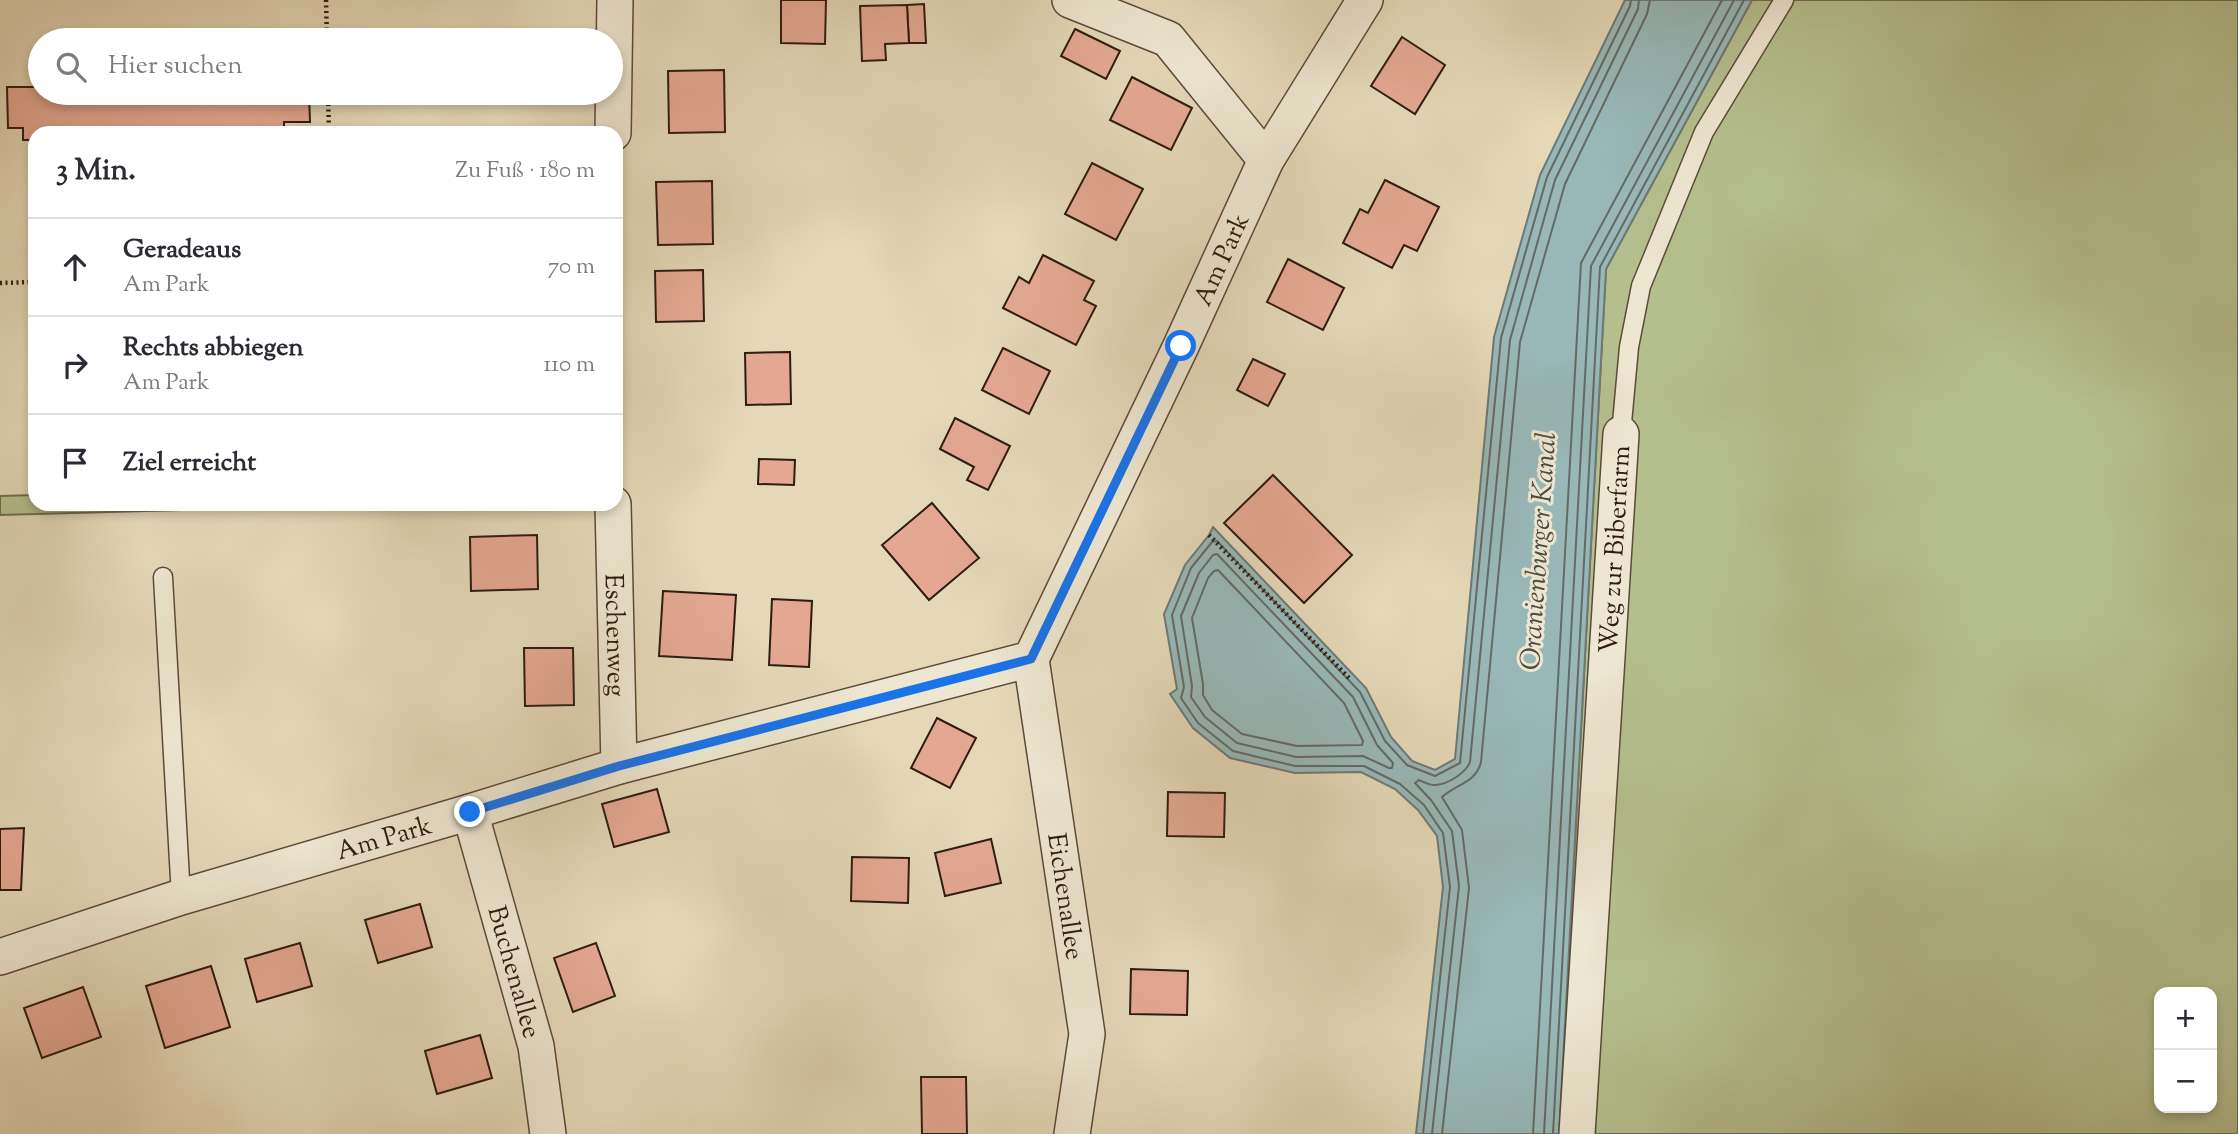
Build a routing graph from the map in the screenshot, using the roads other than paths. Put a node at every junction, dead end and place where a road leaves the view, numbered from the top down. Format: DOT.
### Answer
graph roads {
  1 [pos="615,0"];
  2 [pos="1070,0"];
  3 [pos="1364,0"];
  4 [pos="1784,0"];
  5 [pos="615,28"];
  6 [pos="613,105"];
  7 [pos="613,126"];
  8 [pos="1266,160"];
  9 [pos="1621,434"];
  10 [pos="613,511"];
  11 [pos="163,577"];
  12 [pos="1031,659"];
  13 [pos="619,766"];
  14 [pos="470,812"];
  15 [pos="181,897"];
  16 [pos="0,957"];
  17 [pos="548,1134"];
  18 [pos="1072,1134"];
  19 [pos="1577,1134"];
  1 -- 5 [label="street"];
  2 -- 8 [label="street"];
  3 -- 8 [label="street, Am Park"];
  4 -- 9 [label="lane, Weg zur Biberfarm"];
  6 -- 7 [label="street"];
  8 -- 12 [label="street, Am Park"];
  9 -- 19 [label="street, Weg zur Biberfarm"];
  10 -- 13 [label="street, Eschenweg"];
  11 -- 15 [label="lane"];
  12 -- 13 [label="street, Am Park"];
  12 -- 18 [label="street, Eichenallee"];
  13 -- 14 [label="street, Am Park"];
  14 -- 15 [label="street, Am Park"];
  14 -- 17 [label="street, Buchenallee"];
  15 -- 16 [label="street, Am Park"];
}
